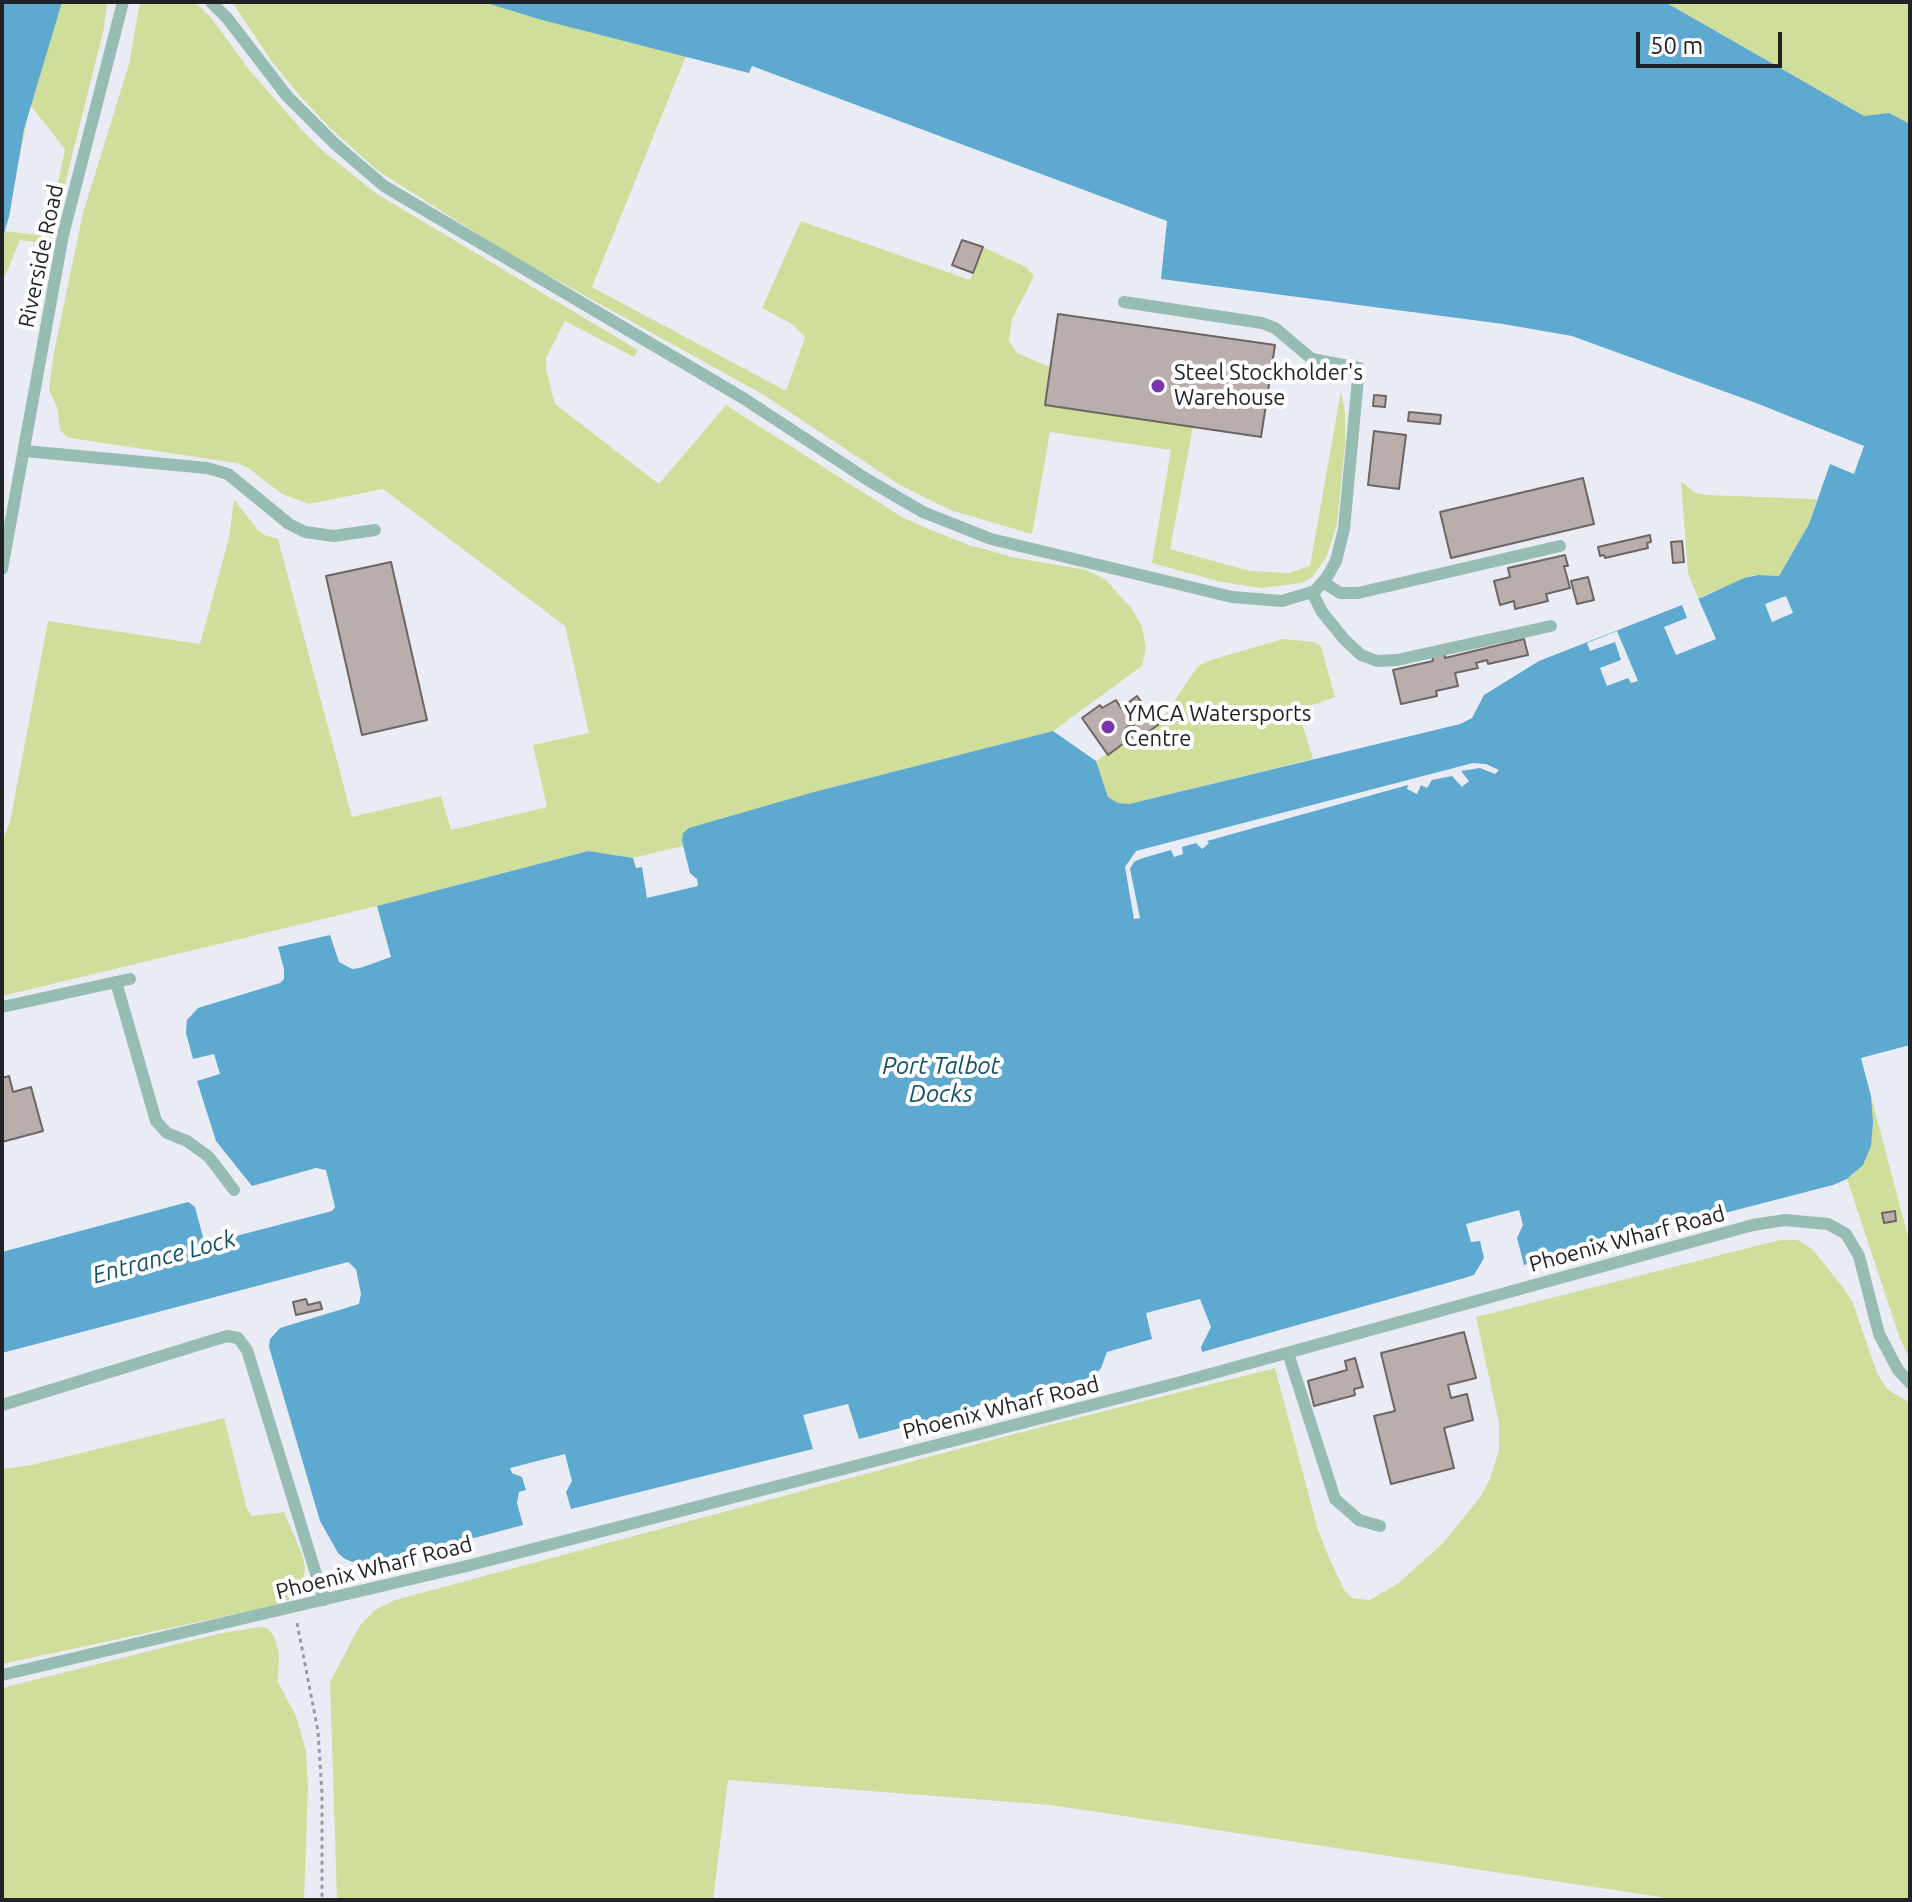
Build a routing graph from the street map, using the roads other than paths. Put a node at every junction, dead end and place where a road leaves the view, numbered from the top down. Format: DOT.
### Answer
graph roads {
  1 [pos="123,2"];
  2 [pos="211,2"];
  3 [pos="1124,302"];
  4 [pos="1360,352"];
  5 [pos="1359,368"];
  6 [pos="25,451"];
  7 [pos="6,530"];
  8 [pos="375,530"];
  9 [pos="1560,546"];
  10 [pos="2,569"];
  11 [pos="1323,582"];
  12 [pos="1312,592"];
  13 [pos="1551,626"];
  14 [pos="130,979"];
  15 [pos="116,982"];
  16 [pos="2,1007"];
  17 [pos="234,1190"];
  18 [pos="1288,1353"];
  19 [pos="1910,1383"];
  20 [pos="2,1405"];
  21 [pos="1380,1526"];
  22 [pos="324,1600"];
  23 [pos="2,1675"];
  1 -- 6 [label="lane, Riverside Road"];
  2 -- 12 [label="lane"];
  3 -- 5 [label="lane"];
  4 -- 5 [label="lane"];
  5 -- 11 [label="lane"];
  6 -- 7 [label="lane, Riverside Road"];
  6 -- 8 [label="lane"];
  7 -- 10 [label="lane, Riverside Road"];
  9 -- 11 [label="lane"];
  11 -- 12 [label="lane"];
  12 -- 13 [label="lane"];
  14 -- 15 [label="lane"];
  15 -- 16 [label="lane"];
  15 -- 17 [label="lane"];
  18 -- 19 [label="lane, Phoenix Wharf Road"];
  18 -- 21 [label="lane"];
  18 -- 22 [label="lane, Phoenix Wharf Road"];
  20 -- 22 [label="lane"];
  22 -- 23 [label="lane, Phoenix Wharf Road"];
}
